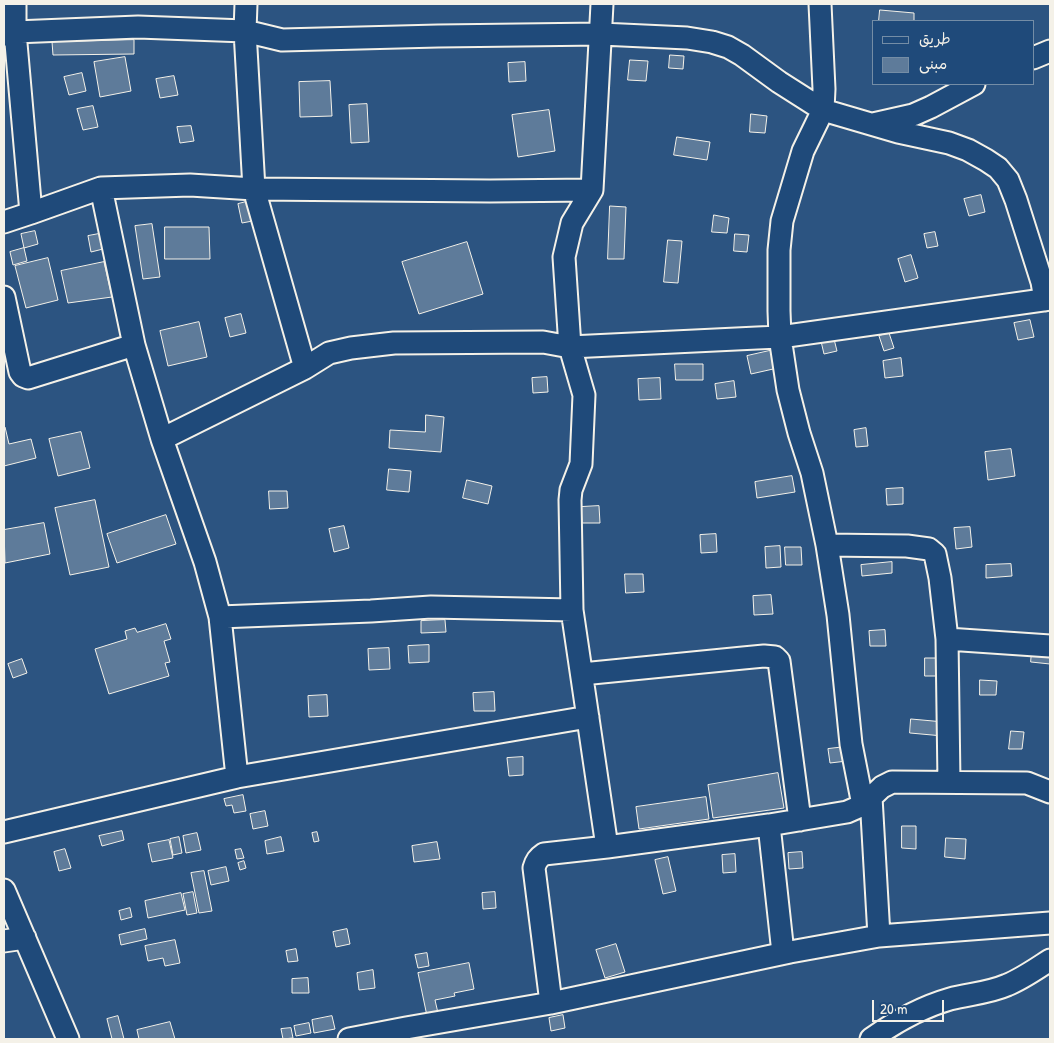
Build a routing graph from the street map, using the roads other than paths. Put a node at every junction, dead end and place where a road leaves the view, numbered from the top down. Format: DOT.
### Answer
graph roads {
  1 [pos="15,4"];
  2 [pos="246,4"];
  3 [pos="602,4"];
  4 [pos="820,4"];
  5 [pos="245,31"];
  6 [pos="10,34"];
  7 [pos="601,34"];
  8 [pos="1050,51"];
  9 [pos="1034,58"];
  10 [pos="972,85"];
  11 [pos="823,110"];
  12 [pos="870,125"];
  13 [pos="101,188"];
  14 [pos="254,189"];
  15 [pos="592,190"];
  16 [pos="31,213"];
  17 [pos="4,222"];
  18 [pos="4,297"];
  19 [pos="1048,300"];
  20 [pos="780,337"];
  21 [pos="134,345"];
  22 [pos="570,347"];
  23 [pos="305,368"];
  24 [pos="162,439"];
  25 [pos="827,545"];
  26 [pos="572,610"];
  27 [pos="220,617"];
  28 [pos="947,638"];
  29 [pos="1050,646"];
  30 [pos="582,674"];
  31 [pos="588,717"];
  32 [pos="237,778"];
  33 [pos="949,782"];
  34 [pos="1050,792"];
  35 [pos="867,801"];
  36 [pos="800,820"];
  37 [pos="769,824"];
  38 [pos="4,832"];
  39 [pos="606,847"];
  40 [pos="4,890"];
  41 [pos="1050,923"];
  42 [pos="879,936"];
  43 [pos="25,938"];
  44 [pos="4,941"];
  45 [pos="783,953"];
  46 [pos="1050,960"];
  47 [pos="551,1002"];
  48 [pos="68,1039"];
  49 [pos="349,1039"];
  50 [pos="871,1039"];
  1 -- 6 [label="street"];
  2 -- 5 [label="street"];
  3 -- 7 [label="street"];
  4 -- 11 [label="street"];
  5 -- 6 [label="street"];
  5 -- 7 [label="street"];
  5 -- 14 [label="street"];
  6 -- 16 [label="street"];
  7 -- 11 [label="street"];
  7 -- 15 [label="street"];
  8 -- 9 [label="street"];
  10 -- 12 [label="street"];
  11 -- 12 [label="street"];
  11 -- 20 [label="street"];
  12 -- 19 [label="street"];
  13 -- 14 [label="street"];
  13 -- 16 [label="street"];
  13 -- 21 [label="street"];
  14 -- 15 [label="street"];
  14 -- 23 [label="street"];
  15 -- 22 [label="street"];
  16 -- 17 [label="street"];
  18 -- 21 [label="street"];
  19 -- 20 [label="street"];
  20 -- 22 [label="street"];
  20 -- 25 [label="street"];
  21 -- 24 [label="street"];
  22 -- 23 [label="street"];
  22 -- 26 [label="street"];
  23 -- 24 [label="street"];
  24 -- 27 [label="street"];
  25 -- 28 [label="street"];
  25 -- 35 [label="street"];
  26 -- 27 [label="street"];
  26 -- 30 [label="street"];
  27 -- 32 [label="street"];
  28 -- 29 [label="street"];
  28 -- 33 [label="street"];
  30 -- 31 [label="street"];
  30 -- 36 [label="street"];
  31 -- 32 [label="street"];
  31 -- 39 [label="street"];
  32 -- 38 [label="street"];
  33 -- 34 [label="street"];
  33 -- 35 [label="street"];
  35 -- 36 [label="street"];
  35 -- 42 [label="street"];
  36 -- 37 [label="street"];
  37 -- 39 [label="street"];
  37 -- 45 [label="street"];
  39 -- 47 [label="street"];
  40 -- 43 [label="street"];
  41 -- 42 [label="street"];
  42 -- 45 [label="street"];
  43 -- 44 [label="street"];
  43 -- 48 [label="street"];
  45 -- 47 [label="street"];
  46 -- 50 [label="street"];
  47 -- 49 [label="street"];
}
